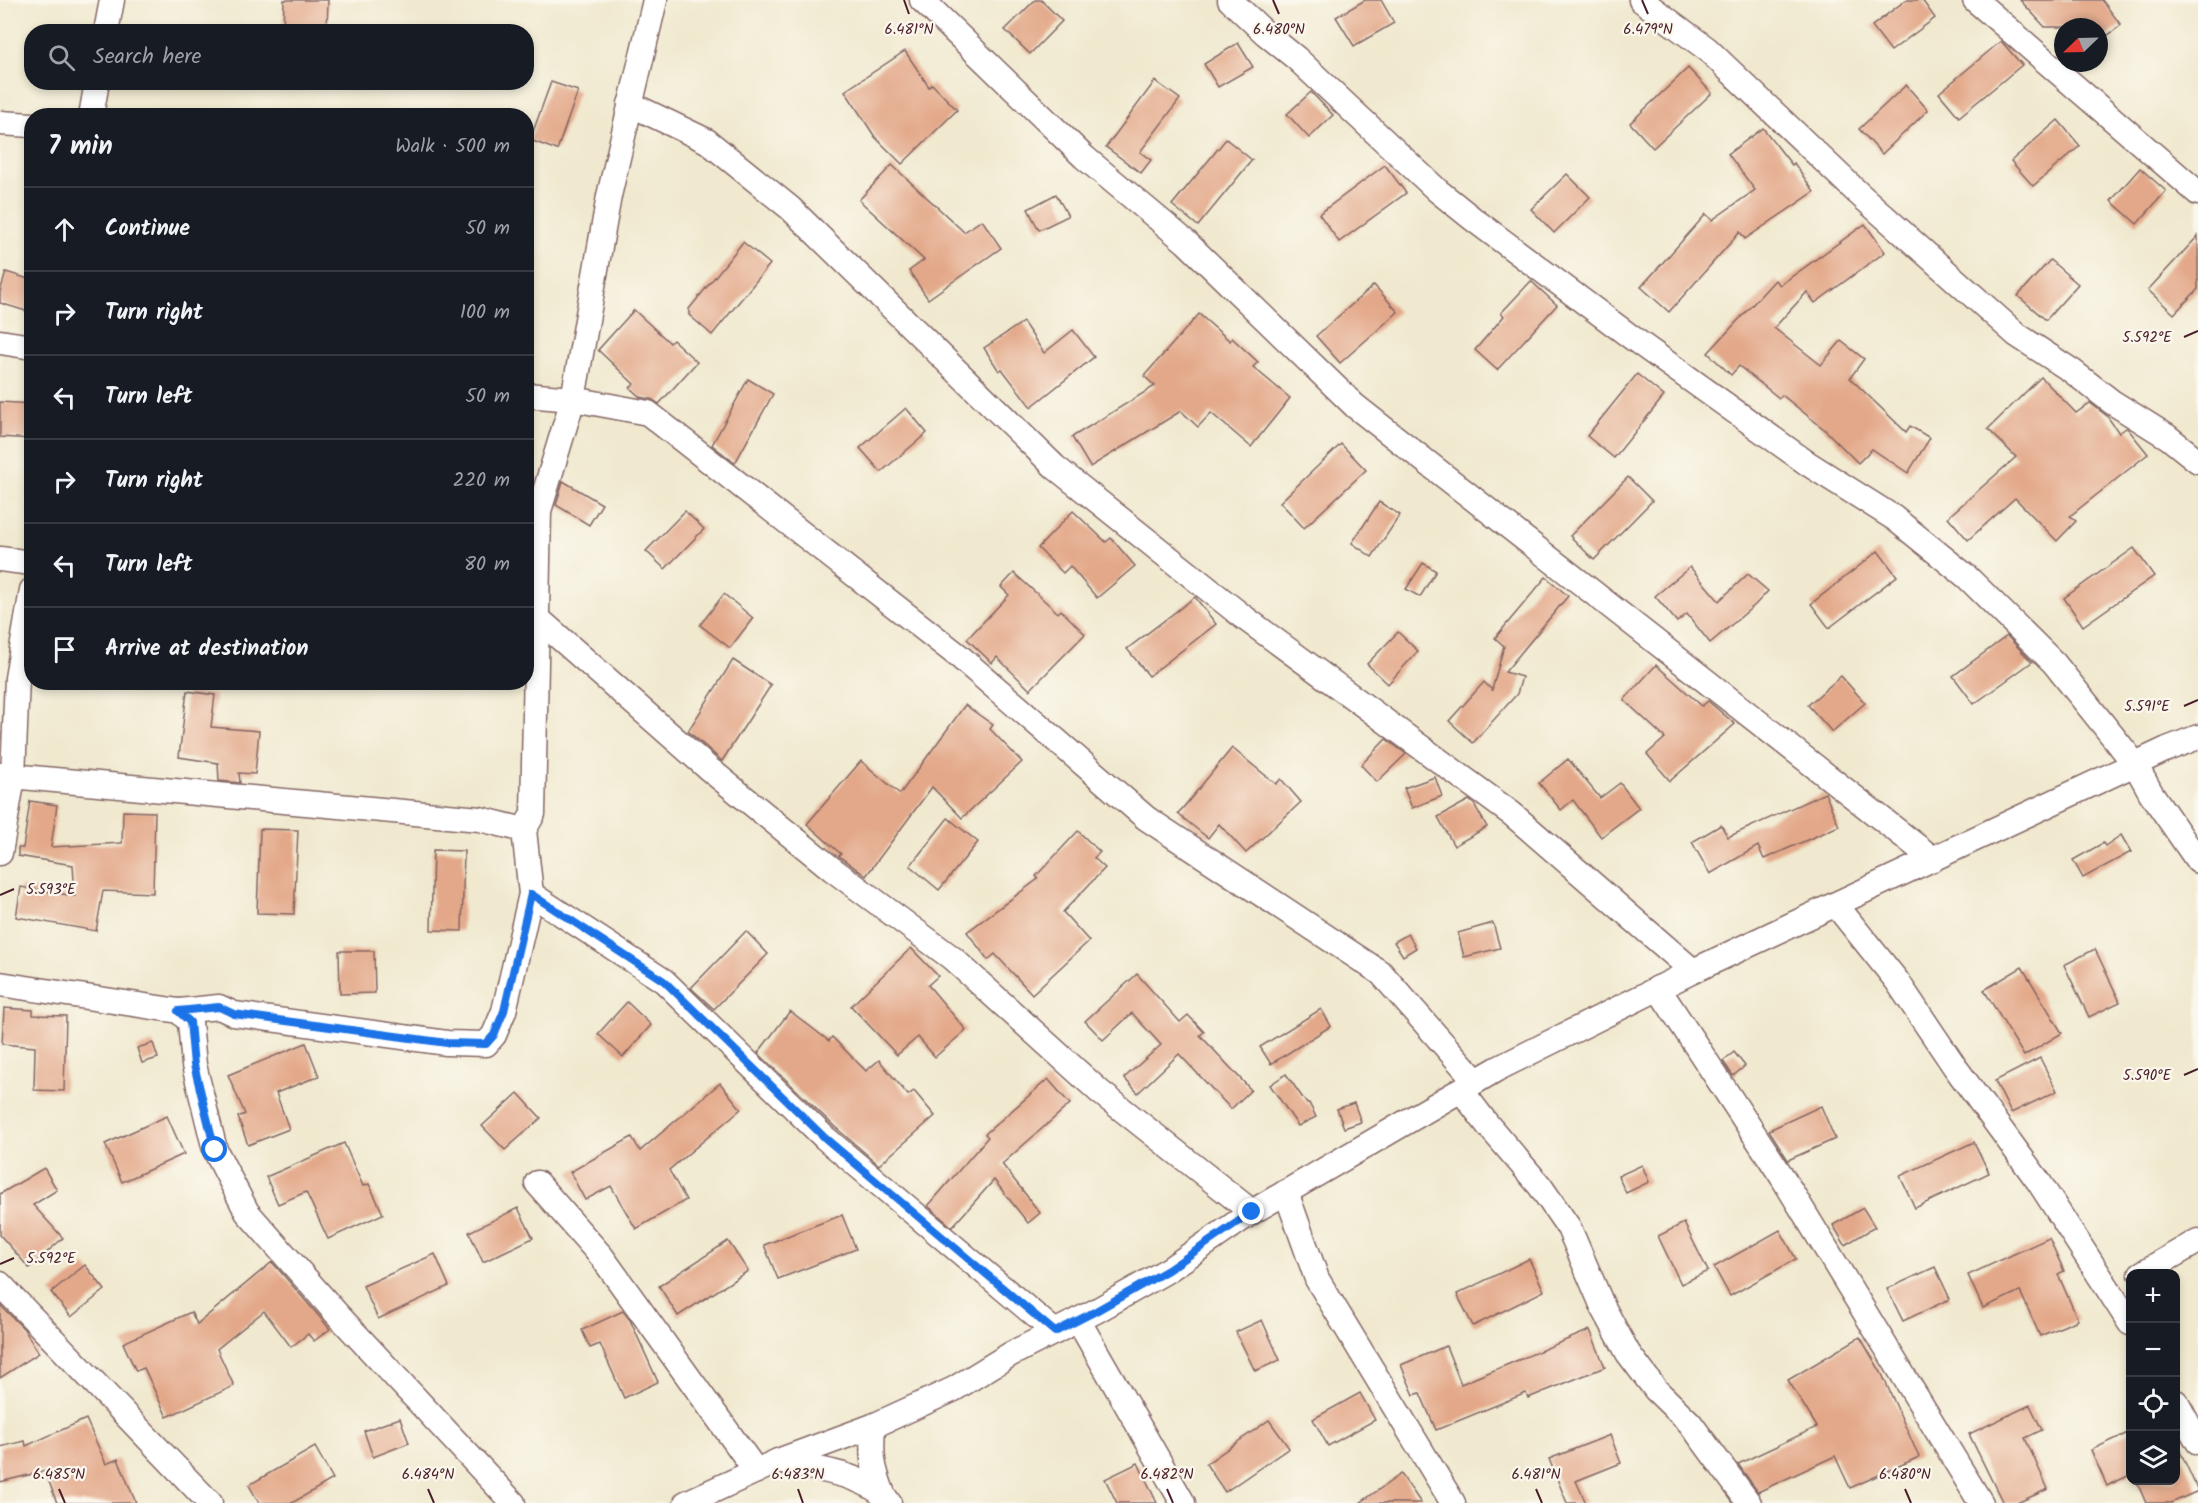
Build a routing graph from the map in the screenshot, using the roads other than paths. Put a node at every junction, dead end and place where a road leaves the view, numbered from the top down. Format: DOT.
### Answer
graph roads {
  1 [pos="112,0"];
  2 [pos="655,0"];
  3 [pos="922,0"];
  4 [pos="1230,0"];
  5 [pos="1641,0"];
  6 [pos="1975,0"];
  7 [pos="108,24"];
  8 [pos="96,90"];
  9 [pos="630,104"];
  10 [pos="92,108"];
  11 [pos="0,123"];
  12 [pos="24,124"];
  13 [pos="2198,193"];
  14 [pos="0,342"];
  15 [pos="24,345"];
  16 [pos="534,396"];
  17 [pos="573,399"];
  18 [pos="2198,461"];
  19 [pos="0,559"];
  20 [pos="24,562"];
  21 [pos="534,575"];
  22 [pos="534,617"];
  23 [pos="24,637"];
  24 [pos="531,690"];
  25 [pos="2198,736"];
  26 [pos="2135,764"];
  27 [pos="6,776"];
  28 [pos="524,830"];
  29 [pos="0,853"];
  30 [pos="1933,859"];
  31 [pos="2198,861"];
  32 [pos="531,894"];
  33 [pos="1836,905"];
  34 [pos="1693,971"];
  35 [pos="0,984"];
  36 [pos="1658,988"];
  37 [pos="178,1011"];
  38 [pos="1468,1085"];
  39 [pos="537,1183"];
  40 [pos="1287,1192"];
  41 [pos="1252,1212"];
  42 [pos="2198,1241"];
  43 [pos="2150,1269"];
  44 [pos="0,1284"];
  45 [pos="2121,1285"];
  46 [pos="2126,1306"];
  47 [pos="1078,1320"];
  48 [pos="1055,1332"];
  49 [pos="2180,1411"];
  50 [pos="873,1426"];
  51 [pos="2198,1442"];
  52 [pos="767,1466"];
  53 [pos="886,1498"];
  54 [pos="210,1503"];
  55 [pos="513,1503"];
  56 [pos="686,1503"];
  57 [pos="1183,1503"];
  58 [pos="1454,1503"];
  59 [pos="1749,1503"];
  60 [pos="1981,1503"];
  1 -- 7 [label="street"];
  2 -- 9 [label="street"];
  3 -- 30 [label="street"];
  4 -- 26 [label="street"];
  5 -- 18 [label="street"];
  6 -- 13 [label="street"];
  8 -- 10 [label="street"];
  9 -- 17 [label="street"];
  9 -- 34 [label="street"];
  11 -- 12 [label="street"];
  14 -- 15 [label="street"];
  16 -- 17 [label="street"];
  17 -- 21 [label="street"];
  17 -- 38 [label="street"];
  19 -- 20 [label="street"];
  22 -- 41 [label="street"];
  23 -- 27 [label="street"];
  24 -- 28 [label="street"];
  25 -- 26 [label="street"];
  26 -- 30 [label="street"];
  26 -- 31 [label="street"];
  27 -- 28 [label="street"];
  27 -- 29 [label="street"];
  28 -- 32 [label="street"];
  30 -- 33 [label="street"];
  32 -- 37 [label="street"];
  32 -- 48 [label="street"];
  33 -- 34 [label="street"];
  33 -- 45 [label="street"];
  34 -- 36 [label="street"];
  35 -- 37 [label="street"];
  36 -- 38 [label="street"];
  36 -- 60 [label="street"];
  37 -- 55 [label="street"];
  38 -- 40 [label="street"];
  38 -- 59 [label="street"];
  39 -- 52 [label="street"];
  40 -- 41 [label="street"];
  40 -- 58 [label="street"];
  41 -- 47 [label="street"];
  42 -- 43 [label="street"];
  44 -- 54 [label="street"];
  45 -- 46 [label="street"];
  47 -- 48 [label="street"];
  47 -- 57 [label="street"];
  48 -- 50 [label="street"];
  49 -- 51 [label="street"];
  50 -- 52 [label="street"];
  50 -- 53 [label="street"];
  52 -- 53 [label="street"];
  52 -- 56 [label="street"];
}
